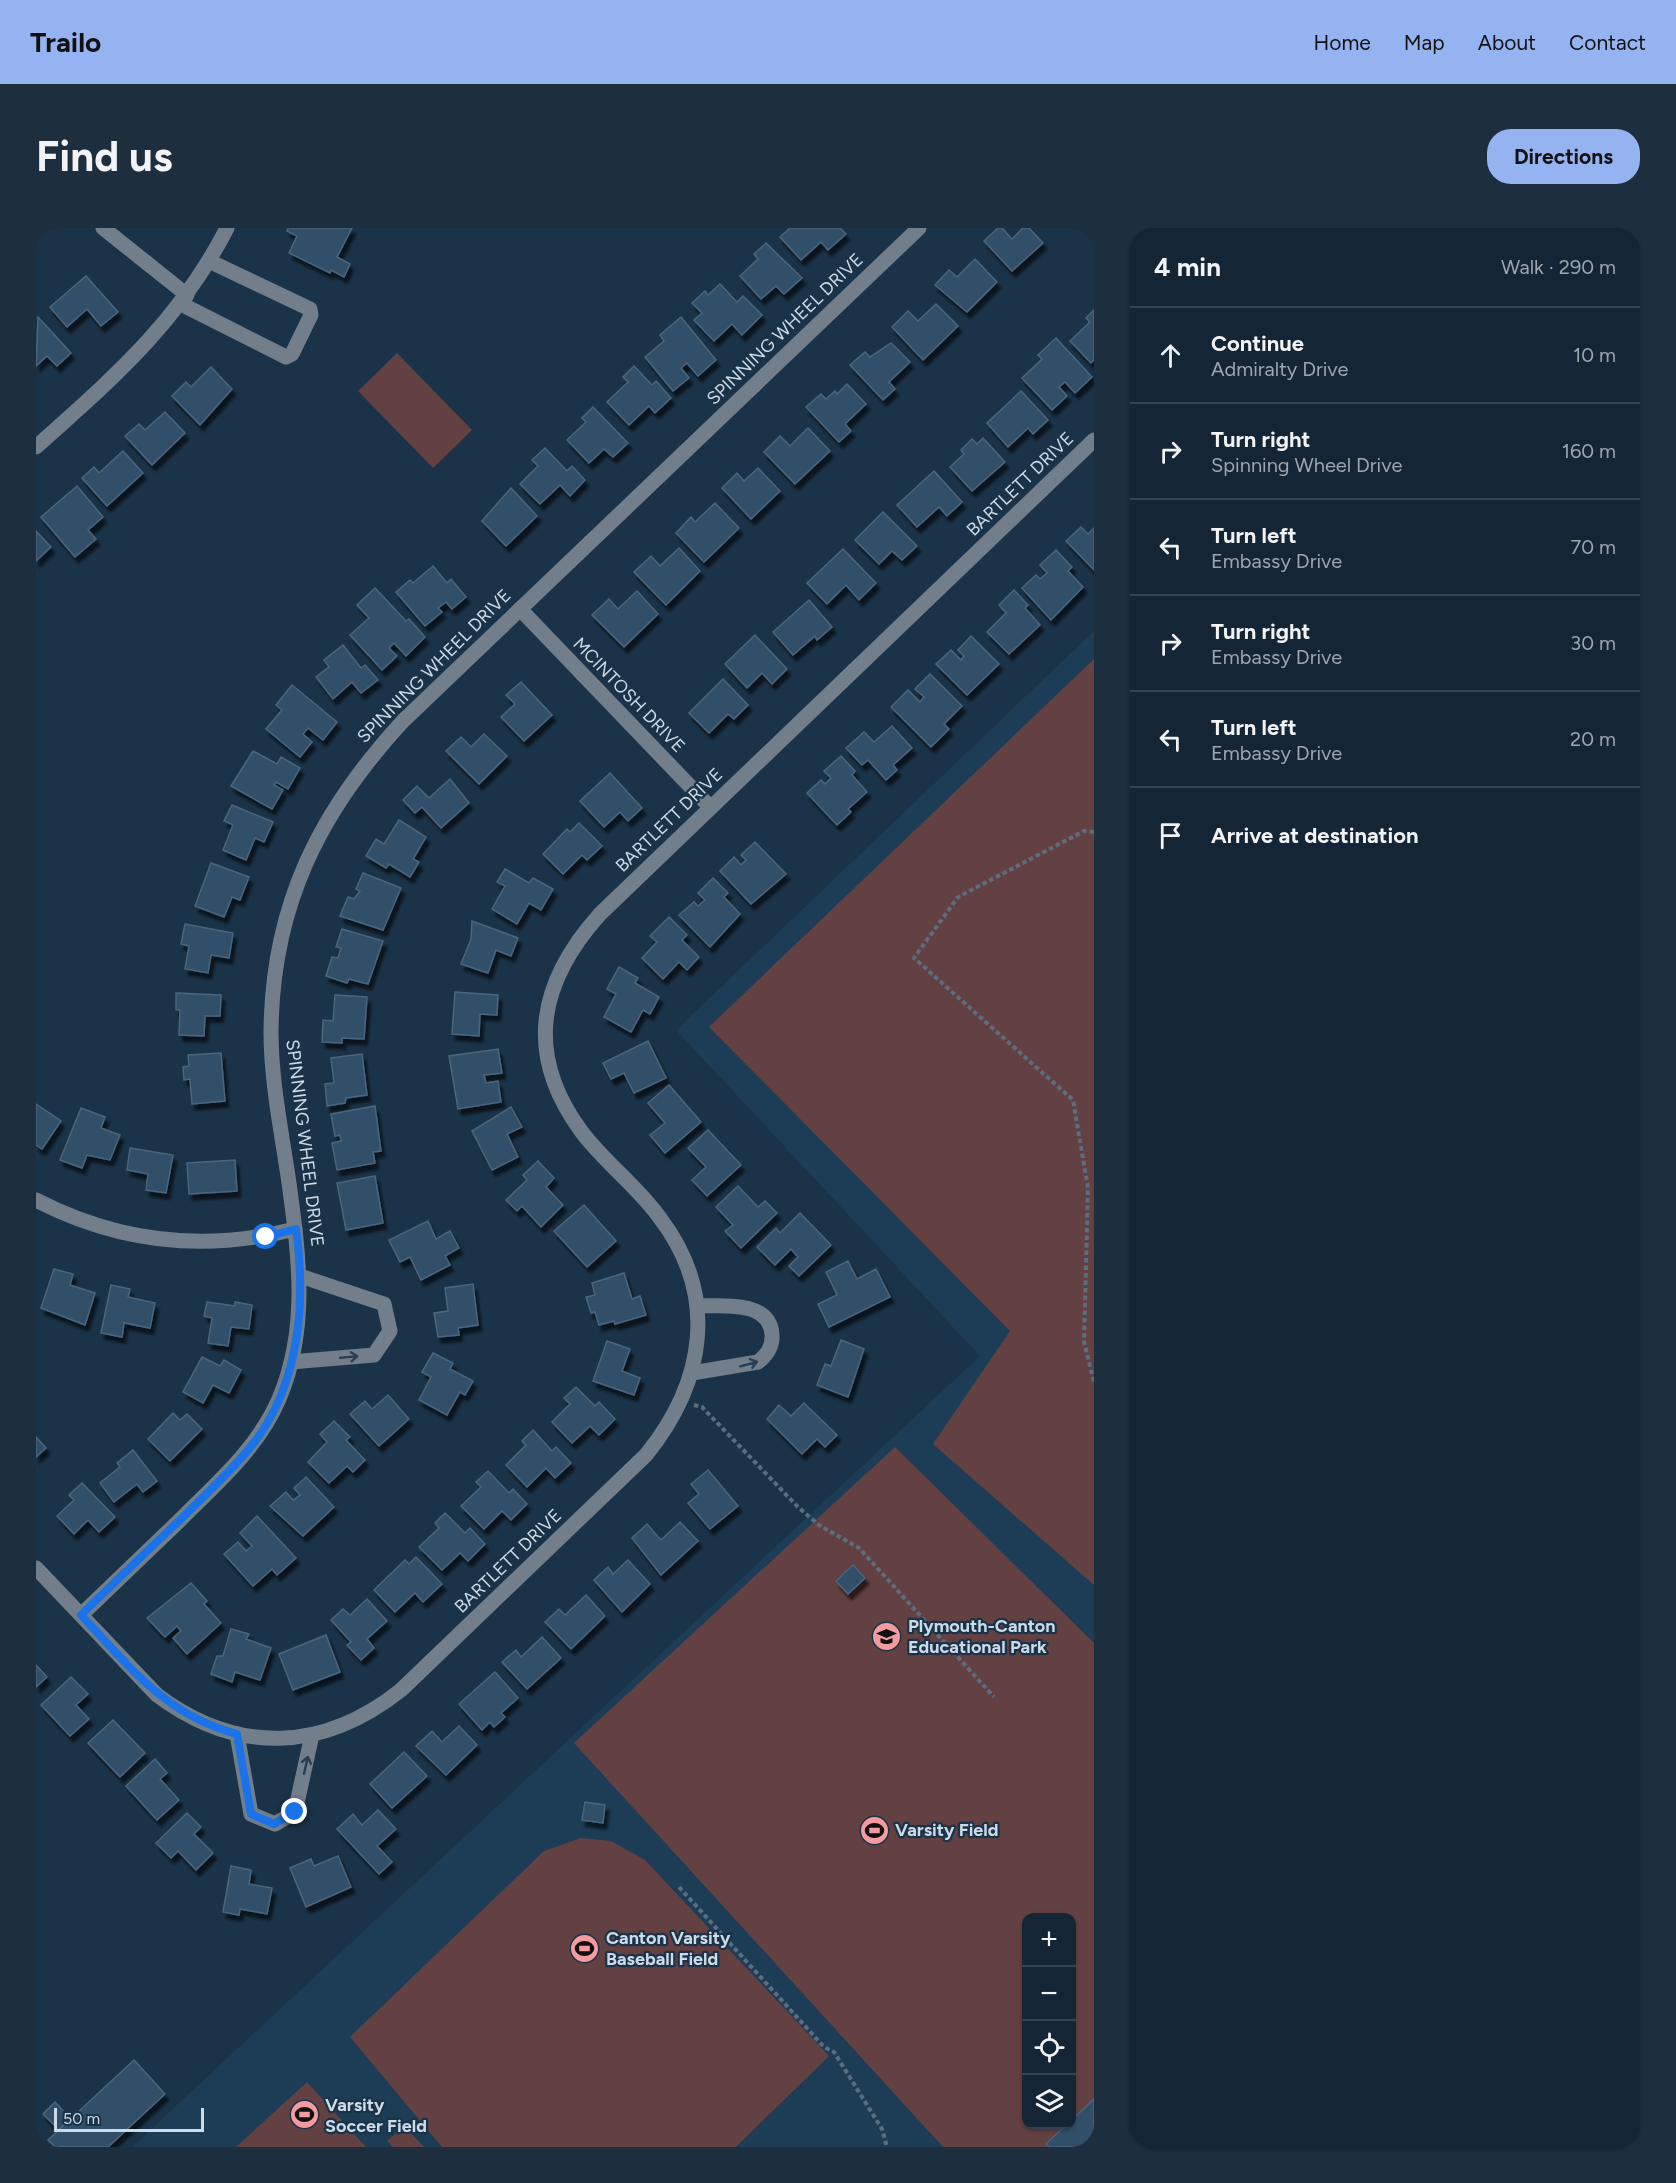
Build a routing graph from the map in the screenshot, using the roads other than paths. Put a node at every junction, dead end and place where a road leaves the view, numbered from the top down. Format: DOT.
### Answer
graph roads {
  1 [pos="103,228"];
  2 [pos="227,228"];
  3 [pos="919,228"];
  4 [pos="209,261"];
  5 [pos="184,299"];
  6 [pos="1094,441"];
  7 [pos="36,447"];
  8 [pos="520,609"];
  9 [pos="710,807"];
  10 [pos="36,1200"];
  11 [pos="296,1229"];
  12 [pos="300,1276"];
  13 [pos="697,1306"];
  14 [pos="291,1362"];
  15 [pos="692,1373"];
  16 [pos="36,1568"];
  17 [pos="81,1615"];
  18 [pos="237,1734"];
  19 [pos="312,1735"];
  1 -- 5 [label="street"];
  2 -- 4 [label="street"];
  3 -- 8 [label="street, SPINNING WHEEL DRIVE"];
  4 -- 5 [label="street"];
  4 -- 5 [label="street"];
  5 -- 7 [label="street"];
  6 -- 9 [label="street, BARTLETT DRIVE"];
  8 -- 9 [label="street, MCINTOSH DRIVE"];
  8 -- 11 [label="street, SPINNING WHEEL DRIVE"];
  9 -- 13 [label="street, BARTLETT DRIVE"];
  10 -- 11 [label="street"];
  11 -- 12 [label="street, SPINNING WHEEL DRIVE"];
  12 -- 14 [label="street, SPINNING WHEEL DRIVE"];
  14 -- 12 [label="street, one-way"];
  13 -- 15 [label="street, BARTLETT DRIVE"];
  15 -- 13 [label="street, one-way"];
  14 -- 17 [label="street, SPINNING WHEEL DRIVE"];
  15 -- 19 [label="street, BARTLETT DRIVE"];
  16 -- 17 [label="street, BARTLETT DRIVE"];
  17 -- 18 [label="street, BARTLETT DRIVE"];
  18 -- 19 [label="street, BARTLETT DRIVE"];
  18 -- 19 [label="street, one-way"];
}
